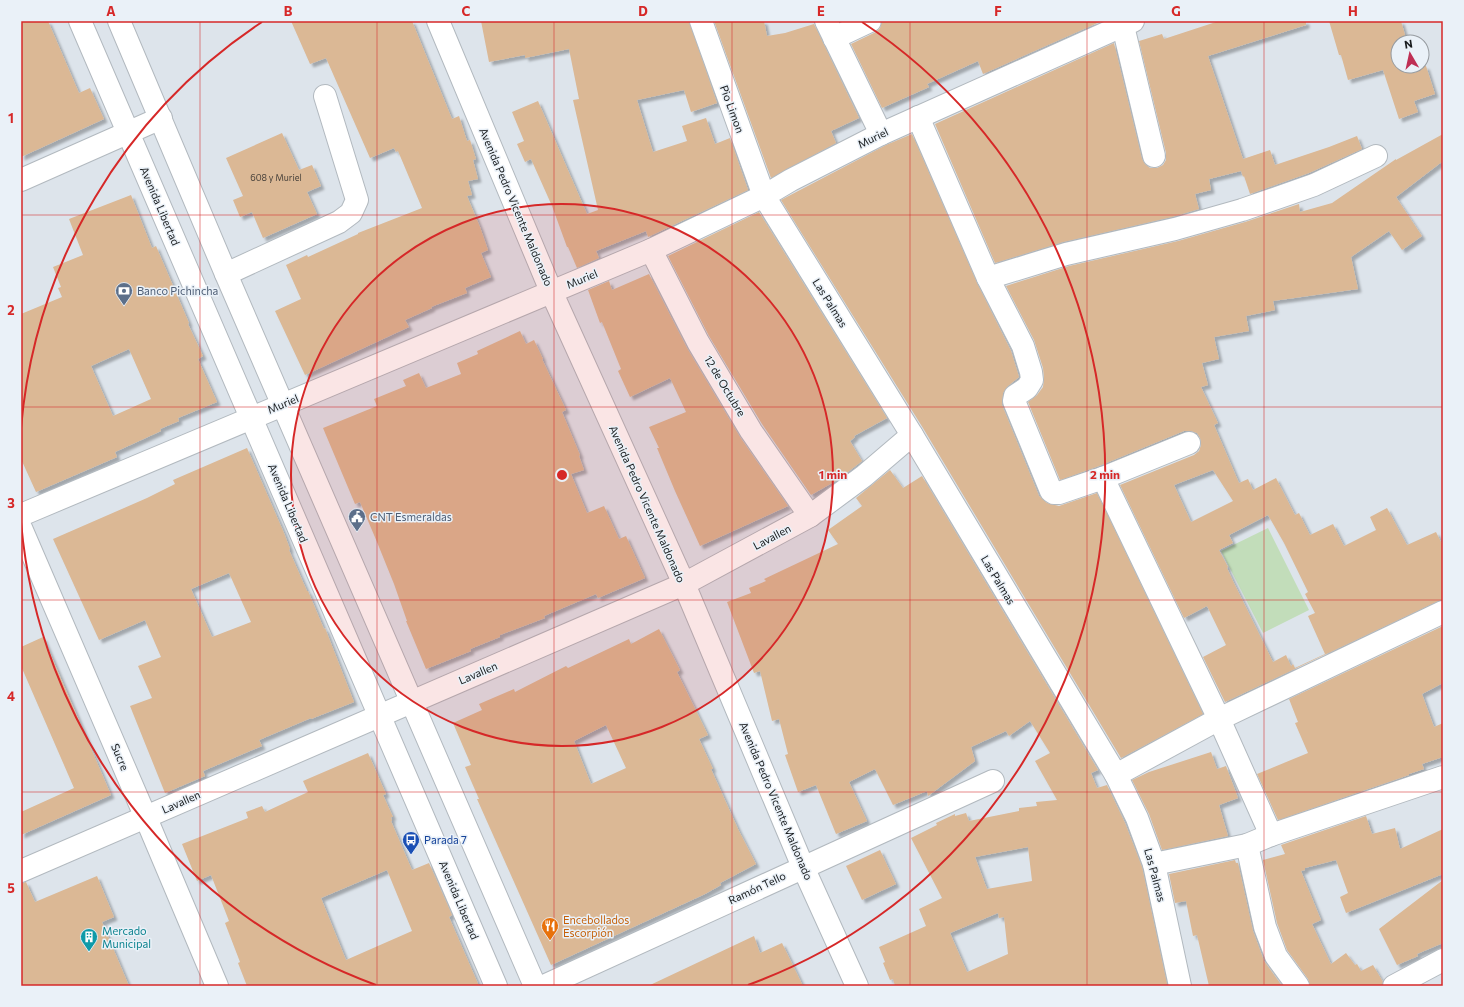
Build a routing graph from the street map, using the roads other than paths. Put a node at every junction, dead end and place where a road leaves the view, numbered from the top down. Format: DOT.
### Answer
graph roads {
  1 [pos="80,21"];
  2 [pos="119,21"];
  3 [pos="438,21"];
  4 [pos="701,21"];
  5 [pos="870,21"];
  6 [pos="1125,23"];
  7 [pos="830,29"];
  8 [pos="326,96"];
  9 [pos="918,117"];
  10 [pos="161,118"];
  11 [pos="128,133"];
  12 [pos="881,134"];
  13 [pos="1154,156"];
  14 [pos="1376,156"];
  15 [pos="21,180"];
  16 [pos="764,196"];
  17 [pos="651,250"];
  18 [pos="226,274"];
  19 [pos="988,278"];
  20 [pos="551,291"];
  21 [pos="282,404"];
  22 [pos="251,417"];
  23 [pos="912,435"];
  24 [pos="1189,443"];
  25 [pos="1102,478"];
  26 [pos="21,515"];
  27 [pos="810,516"];
  28 [pos="21,528"];
  29 [pos="684,584"];
  30 [pos="1443,612"];
  31 [pos="411,701"];
  32 [pos="379,715"];
  33 [pos="1220,719"];
  34 [pos="1116,775"];
  35 [pos="1443,777"];
  36 [pos="993,781"];
  37 [pos="146,818"];
  38 [pos="1271,836"];
  39 [pos="1248,845"];
  40 [pos="1154,864"];
  41 [pos="803,867"];
  42 [pos="21,871"];
  43 [pos="1443,960"];
  44 [pos="216,986"];
  45 [pos="496,986"];
  46 [pos="535,986"];
  47 [pos="544,986"];
  48 [pos="857,986"];
  49 [pos="1180,986"];
  50 [pos="1298,986"];
  51 [pos="1394,986"];
  1 -- 11 [label="street, Avenida Libertad"];
  2 -- 10 [label="street"];
  3 -- 20 [label="street, Avenida Pedro Vicente Maldonado"];
  4 -- 16 [label="street, Pio Limon"];
  5 -- 7 [label="street"];
  6 -- 9 [label="street, Muriel"];
  6 -- 13 [label="street"];
  7 -- 12 [label="street"];
  8 -- 18 [label="street"];
  9 -- 12 [label="street, Muriel"];
  9 -- 19 [label="street"];
  10 -- 11 [label="street"];
  10 -- 18 [label="street"];
  11 -- 15 [label="street"];
  11 -- 22 [label="street, Avenida Libertad"];
  12 -- 16 [label="street, Muriel"];
  14 -- 19 [label="street"];
  16 -- 17 [label="street, Muriel"];
  16 -- 23 [label="street, Las Palmas"];
  17 -- 20 [label="street, Muriel"];
  17 -- 27 [label="street, 12 de Octubre"];
  18 -- 21 [label="street"];
  19 -- 25 [label="street"];
  20 -- 21 [label="street, Muriel"];
  20 -- 29 [label="street, Avenida Pedro Vicente Maldonado"];
  21 -- 22 [label="street, Muriel"];
  21 -- 31 [label="street"];
  22 -- 26 [label="street, Muriel"];
  22 -- 32 [label="street, Avenida Libertad"];
  23 -- 27 [label="street, Lavallen"];
  23 -- 34 [label="street, Las Palmas"];
  24 -- 25 [label="street"];
  25 -- 33 [label="street"];
  27 -- 29 [label="street, Lavallen"];
  28 -- 37 [label="street, Sucre"];
  29 -- 31 [label="street, Lavallen"];
  29 -- 41 [label="street, Avenida Pedro Vicente Maldonado"];
  30 -- 33 [label="street"];
  31 -- 32 [label="street, Lavallen"];
  31 -- 46 [label="street"];
  32 -- 37 [label="street, Lavallen"];
  32 -- 45 [label="street, Avenida Libertad"];
  33 -- 34 [label="street"];
  33 -- 38 [label="street"];
  34 -- 40 [label="street, Las Palmas"];
  35 -- 38 [label="street"];
  36 -- 41 [label="street, Ramón Tello"];
  37 -- 42 [label="street, Lavallen"];
  37 -- 44 [label="street, Sucre"];
  38 -- 39 [label="street"];
  39 -- 40 [label="street"];
  39 -- 50 [label="street"];
  40 -- 49 [label="street, Las Palmas"];
  41 -- 47 [label="street, Ramón Tello"];
  41 -- 48 [label="street, Avenida Pedro Vicente Maldonado"];
  43 -- 51 [label="street"];
}
